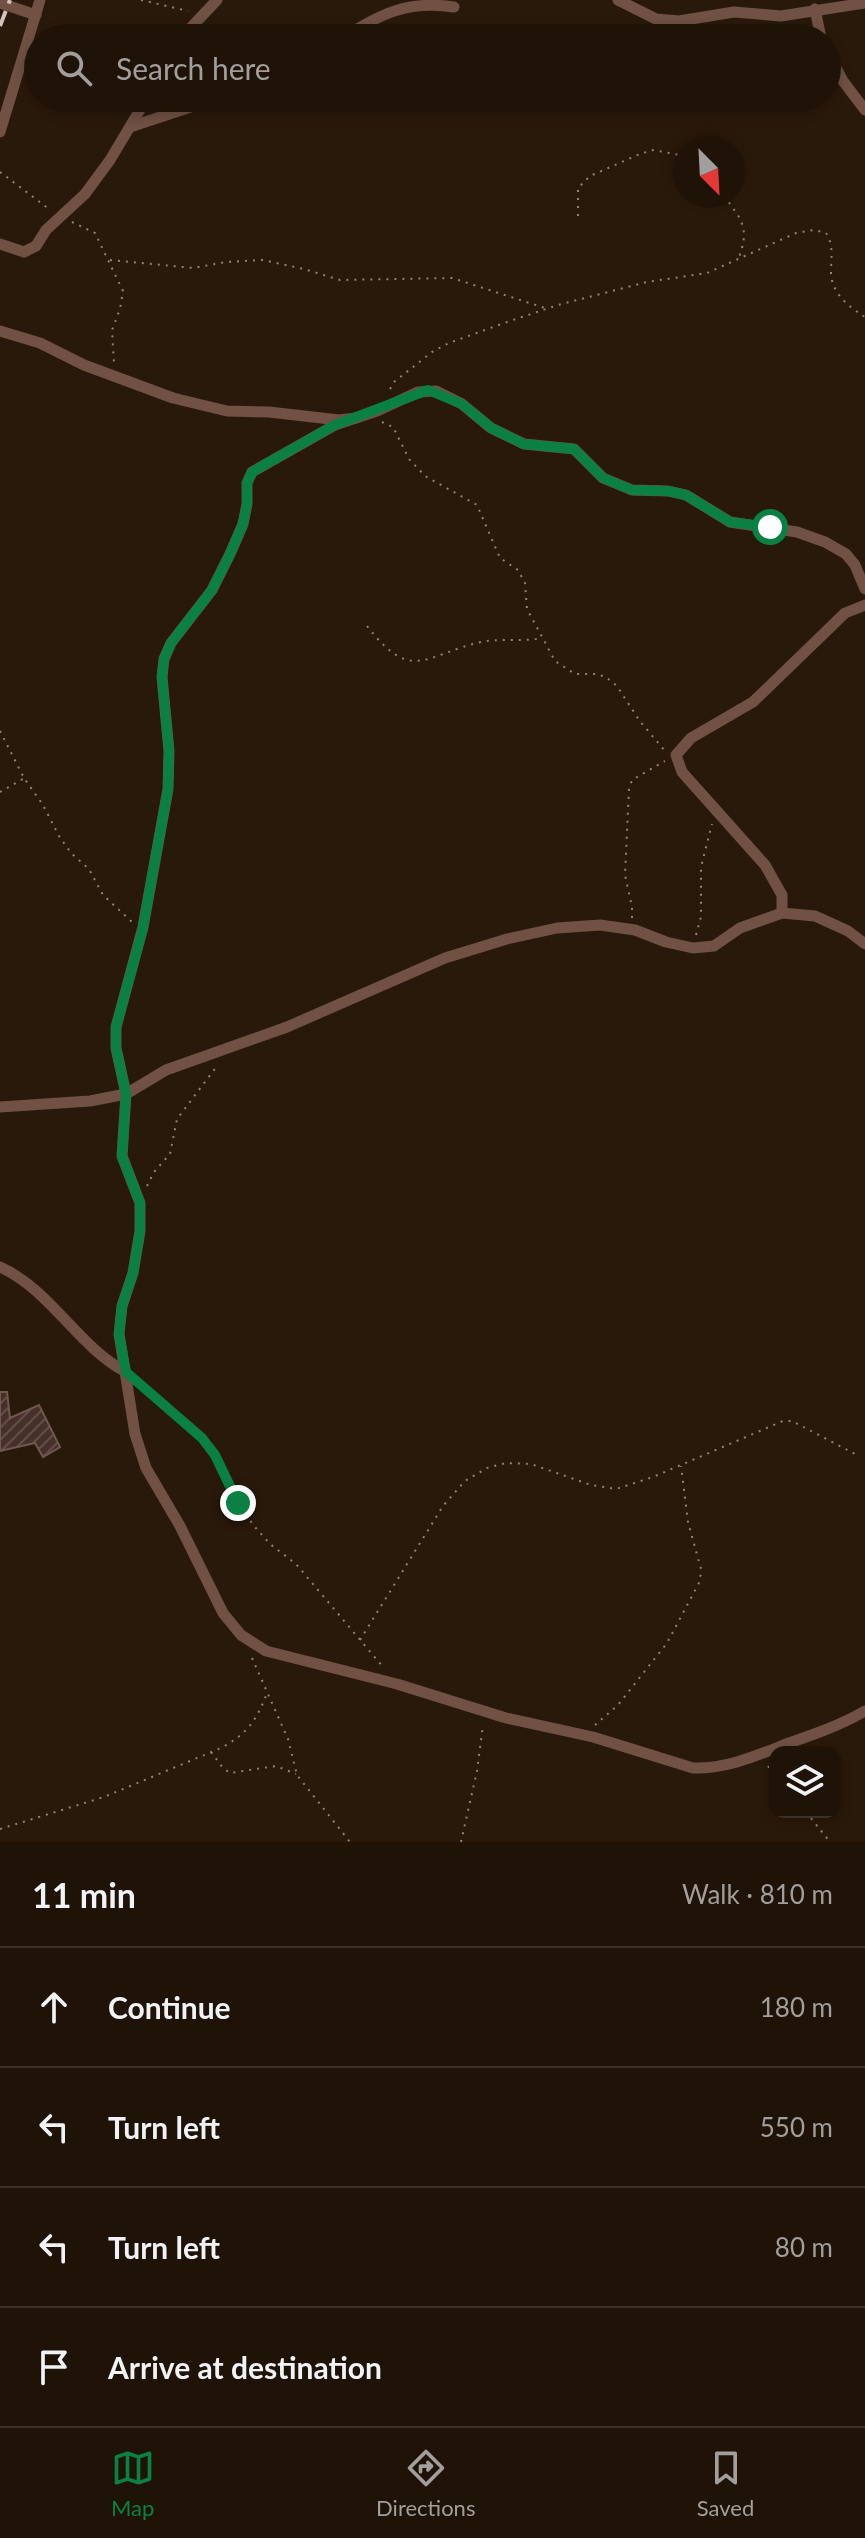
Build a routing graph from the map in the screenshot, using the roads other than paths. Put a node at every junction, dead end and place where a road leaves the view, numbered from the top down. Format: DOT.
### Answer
graph roads {
  1 [pos="40,0"];
  2 [pos="217,0"];
  3 [pos="618,0"];
  4 [pos="0,3"];
  5 [pos="865,3"];
  6 [pos="454,7"];
  7 [pos="815,9"];
  8 [pos="36,15"];
  9 [pos="33,24"];
  10 [pos="194,24"];
  11 [pos="369,24"];
  12 [pos="818,24"];
  13 [pos="24,54"];
  14 [pos="841,77"];
  15 [pos="865,110"];
  16 [pos="139,112"];
  17 [pos="176,112"];
  18 [pos="130,127"];
  19 [pos="0,132"];
  20 [pos="0,244"];
  21 [pos="0,331"];
  22 [pos="366,414"];
  23 [pos="865,589"];
  24 [pos="865,605"];
  25 [pos="782,913"];
  26 [pos="865,944"];
  27 [pos="126,1094"];
  28 [pos="0,1107"];
  29 [pos="0,1267"];
  30 [pos="126,1372"];
  31 [pos="865,1711"];
  1 -- 8 [label="street"];
  2 -- 10 [label="street"];
  3 -- 7 [label="street"];
  4 -- 8 [label="street"];
  5 -- 7 [label="street"];
  6 -- 11 [label="street"];
  7 -- 12 [label="street"];
  8 -- 9 [label="street"];
  13 -- 19 [label="street"];
  14 -- 15 [label="street"];
  16 -- 18 [label="street"];
  17 -- 18 [label="street"];
  18 -- 20 [label="street"];
  21 -- 22 [label="street"];
  22 -- 23 [label="street"];
  22 -- 27 [label="street"];
  24 -- 25 [label="street"];
  25 -- 26 [label="street"];
  25 -- 27 [label="street"];
  27 -- 28 [label="street"];
  27 -- 30 [label="street"];
  29 -- 30 [label="street"];
  30 -- 31 [label="street"];
}
